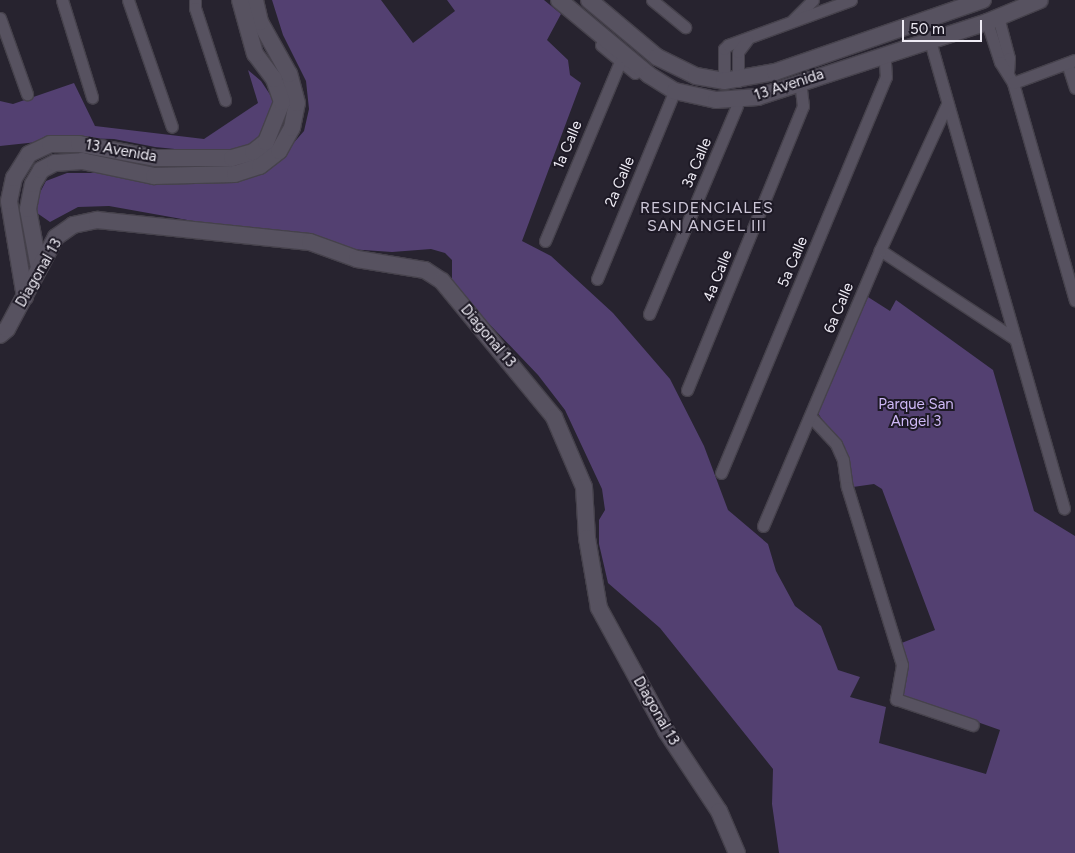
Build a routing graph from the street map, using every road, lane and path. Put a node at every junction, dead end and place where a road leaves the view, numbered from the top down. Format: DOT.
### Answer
graph roads {
  1 [pos="62,0"];
  2 [pos="128,0"];
  3 [pos="195,0"];
  4 [pos="240,0"];
  5 [pos="255,0"];
  6 [pos="589,0"];
  7 [pos="652,0"];
  8 [pos="813,0"];
  9 [pos="851,0"];
  10 [pos="984,0"];
  11 [pos="1040,0"];
  12 [pos="565,5"];
  13 [pos="1001,12"];
  14 [pos="948,14"];
  15 [pos="0,18"];
  16 [pos="791,23"];
  17 [pos="685,27"];
  18 [pos="949,34"];
  19 [pos="878,38"];
  20 [pos="932,48"];
  21 [pos="883,58"];
  22 [pos="620,62"];
  23 [pos="1071,62"];
  24 [pos="731,81"];
  25 [pos="1013,83"];
  26 [pos="1075,88"];
  27 [pos="801,89"];
  28 [pos="27,94"];
  29 [pos="92,97"];
  30 [pos="672,97"];
  31 [pos="225,100"];
  32 [pos="947,104"];
  33 [pos="737,106"];
  34 [pos="172,127"];
  35 [pos="545,241"];
  36 [pos="880,250"];
  37 [pos="39,268"];
  38 [pos="597,279"];
  39 [pos="25,297"];
  40 [pos="1075,300"];
  41 [pos="649,314"];
  42 [pos="0,335"];
  43 [pos="1015,339"];
  44 [pos="688,390"];
  45 [pos="810,416"];
  46 [pos="721,473"];
  47 [pos="1064,508"];
  48 [pos="763,526"];
  49 [pos="973,725"];
  50 [pos="737,853"];
  1 -- 29 [label="street"];
  2 -- 34 [label="street"];
  3 -- 31 [label="street"];
  4 -- 39 [label="street, 13 Avenida"];
  5 -- 37 [label="street, 13 Avenida"];
  6 -- 24 [label="street, 13 Avenida"];
  7 -- 17 [label="street"];
  8 -- 16 [label="street"];
  9 -- 16 [label="street"];
  10 -- 14 [label="street, 13 Avenida"];
  11 -- 13 [label="street, 13 Avenida"];
  12 -- 21 [label="street, 13 Avenida"];
  12 -- 22 [label="street"];
  13 -- 18 [label="street, 13 Avenida"];
  13 -- 25 [label="street"];
  14 -- 18 [label="street"];
  14 -- 19 [label="street, 13 Avenida"];
  15 -- 28 [label="street"];
  16 -- 24 [label="street"];
  18 -- 20 [label="street"];
  18 -- 21 [label="street, 13 Avenida"];
  19 -- 21 [label="street"];
  19 -- 24 [label="street, 13 Avenida"];
  20 -- 21 [label="street"];
  20 -- 32 [label="street"];
  21 -- 27 [label="street"];
  21 -- 46 [label="street, 5a Calle"];
  22 -- 30 [label="street"];
  22 -- 35 [label="street, 1a Calle"];
  23 -- 25 [label="street"];
  23 -- 26 [label="street"];
  25 -- 40 [label="street"];
  27 -- 33 [label="street"];
  27 -- 44 [label="street, 4a Calle"];
  30 -- 33 [label="street"];
  30 -- 38 [label="street, 2a Calle"];
  32 -- 36 [label="street, 6a Calle"];
  32 -- 43 [label="street"];
  33 -- 41 [label="street, 3a Calle"];
  36 -- 43 [label="street"];
  36 -- 45 [label="street, 6a Calle"];
  37 -- 39 [label="street, Diagonal 13"];
  37 -- 50 [label="street, Diagonal 13"];
  39 -- 42 [label="street, Diagonal 13"];
  43 -- 47 [label="street"];
  45 -- 48 [label="street, 6a Calle"];
  45 -- 49 [label="street"];
}
